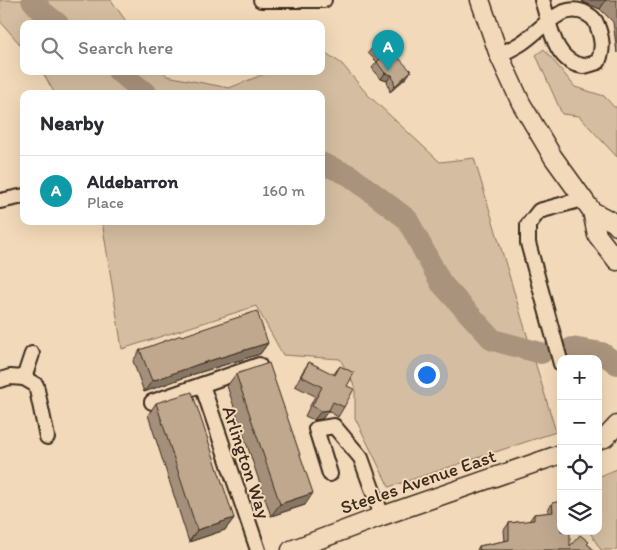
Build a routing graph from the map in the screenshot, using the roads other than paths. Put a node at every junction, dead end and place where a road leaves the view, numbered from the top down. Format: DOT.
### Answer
graph roads {
  1 [pos="261,0"];
  2 [pos="324,0"];
  3 [pos="480,0"];
  4 [pos="542,0"];
  5 [pos="499,55"];
  6 [pos="20,197"];
  7 [pos="0,201"];
  8 [pos="588,205"];
  9 [pos="617,226"];
  10 [pos="617,261"];
  11 [pos="32,354"];
  12 [pos="559,355"];
  13 [pos="259,365"];
  14 [pos="24,378"];
  15 [pos="0,380"];
  16 [pos="202,385"];
  17 [pos="152,402"];
  18 [pos="48,437"];
  19 [pos="557,455"];
  20 [pos="330,474"];
  21 [pos="382,516"];
  22 [pos="258,550"];
  23 [pos="291,550"];
  1 -- 2 [label="street"];
  3 -- 5 [label="main road"];
  4 -- 5 [label="street"];
  5 -- 8 [label="main road"];
  6 -- 7 [label="street"];
  8 -- 9 [label="main road"];
  8 -- 10 [label="main road"];
  8 -- 12 [label="street"];
  11 -- 14 [label="street"];
  13 -- 16 [label="street"];
  14 -- 15 [label="street"];
  14 -- 18 [label="street"];
  16 -- 17 [label="street"];
  16 -- 22 [label="street, Arlington Way"];
  19 -- 21 [label="main road, Steeles Avenue East"];
  20 -- 21 [label="street"];
  21 -- 23 [label="main road, Steeles Avenue East"];
}
